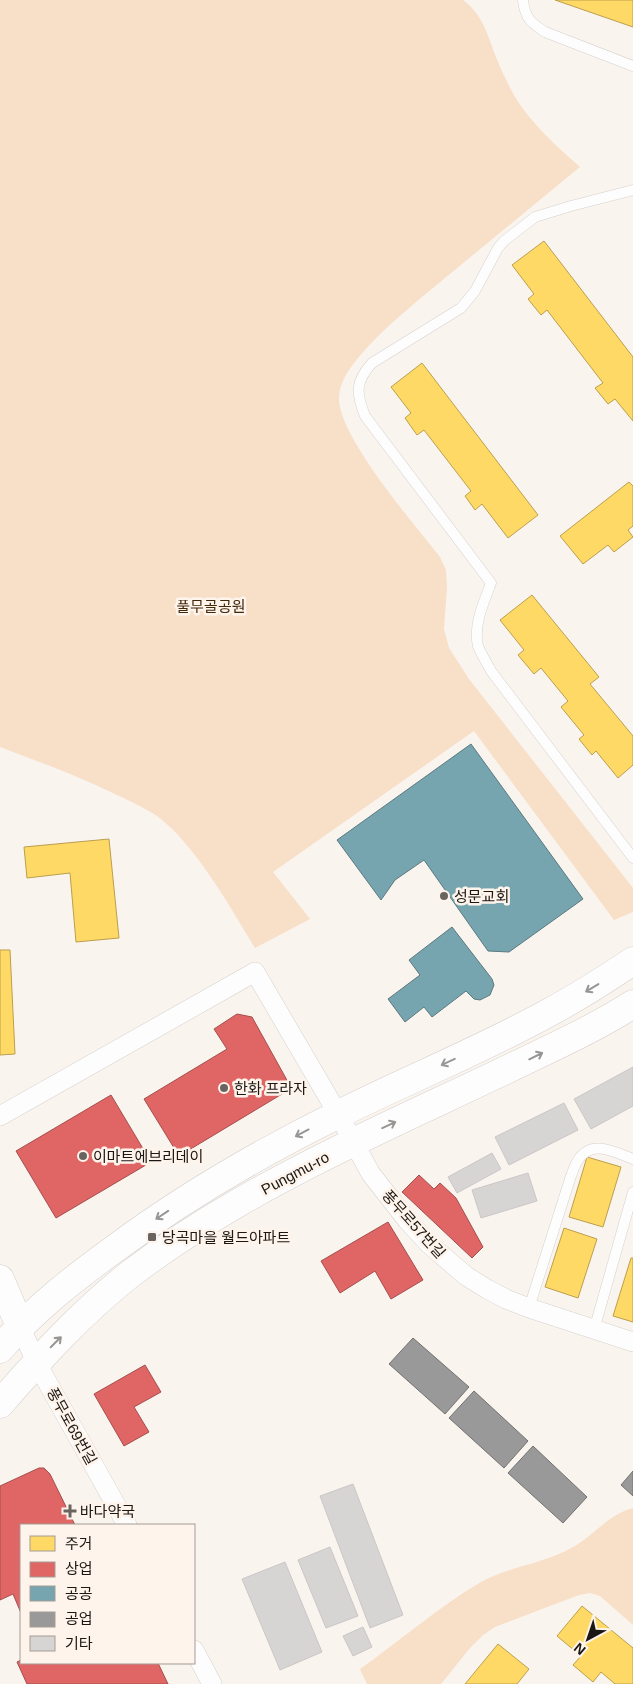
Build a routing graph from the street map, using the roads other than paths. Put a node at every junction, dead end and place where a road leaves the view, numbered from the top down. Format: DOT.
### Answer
graph roads {
  1 [pos="524,0"];
  2 [pos="633,66"];
  3 [pos="633,190"];
  4 [pos="633,858"];
  5 [pos="633,961"];
  6 [pos="633,1004"];
  7 [pos="338,1114"];
  8 [pos="0,1116"];
  9 [pos="353,1142"];
  10 [pos="633,1159"];
  11 [pos="633,1192"];
  12 [pos="0,1279"];
  13 [pos="0,1300"];
  14 [pos="529,1308"];
  15 [pos="20,1326"];
  16 [pos="594,1330"];
  17 [pos="633,1342"];
  18 [pos="0,1349"];
  19 [pos="36,1362"];
  20 [pos="0,1404"];
  21 [pos="126,1524"];
  22 [pos="195,1652"];
  23 [pos="212,1684"];
  1 -- 2 [label="lane"];
  3 -- 4 [label="lane"];
  5 -- 7 [label="street, Pungmu-ro, one-way"];
  9 -- 6 [label="street, Pungmu-ro, one-way"];
  7 -- 8 [label="street, 풍무로57번길"];
  7 -- 9 [label="street, 풍무로57번길"];
  7 -- 15 [label="street, Pungmu-ro, one-way"];
  9 -- 14 [label="street, 풍무로57번길"];
  19 -- 9 [label="street, Pungmu-ro, one-way"];
  10 -- 14 [label="lane"];
  11 -- 16 [label="lane"];
  12 -- 15 [label="street"];
  13 -- 15 [label="street"];
  14 -- 16 [label="street, 풍무로57번길"];
  15 -- 18 [label="street, Pungmu-ro"];
  15 -- 19 [label="street, 풍무로69번길"];
  16 -- 17 [label="street, 풍무로57번길"];
  19 -- 20 [label="street, Pungmu-ro"];
  19 -- 21 [label="street, 풍무로69번길"];
  22 -- 23 [label="street"];
}
